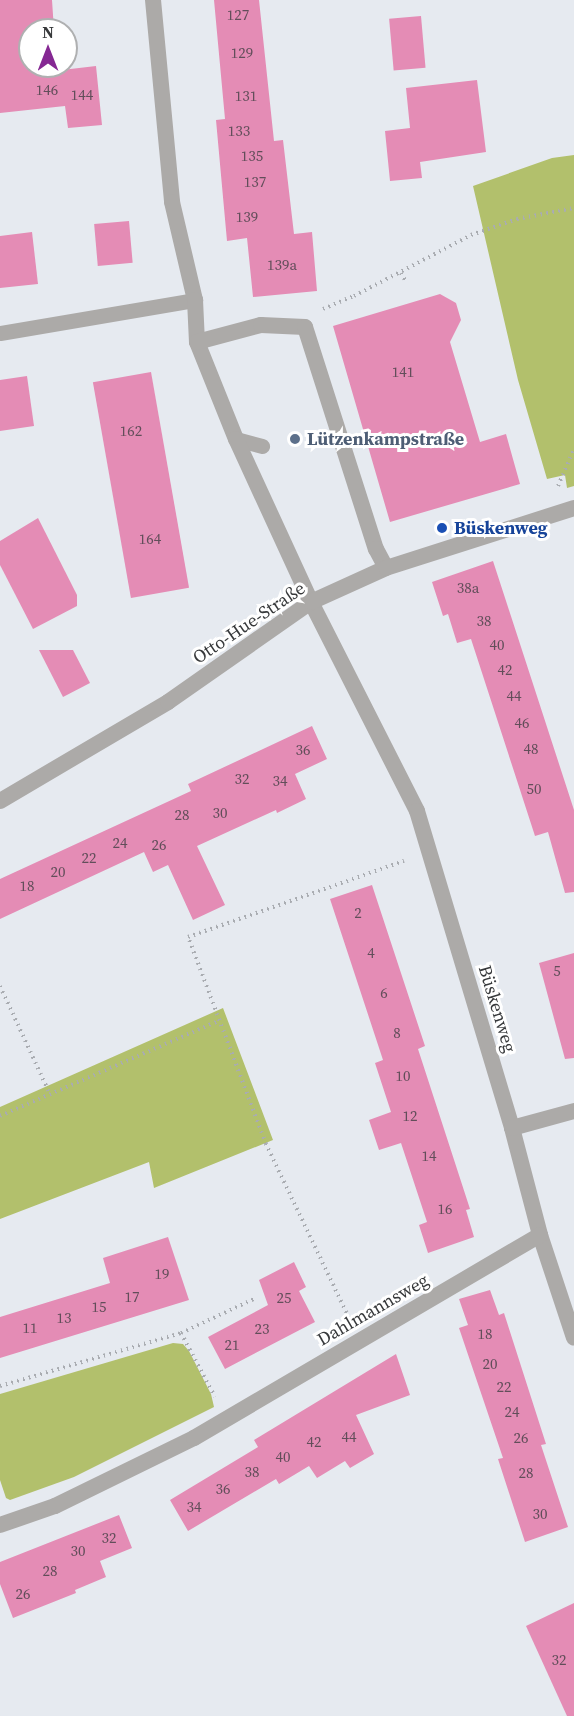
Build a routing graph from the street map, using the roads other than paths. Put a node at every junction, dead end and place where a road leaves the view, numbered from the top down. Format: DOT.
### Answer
graph roads {
  1 [pos="153,0"];
  2 [pos="195,300"];
  3 [pos="0,333"];
  4 [pos="197,342"];
  5 [pos="237,439"];
  6 [pos="262,446"];
  7 [pos="574,508"];
  8 [pos="386,568"];
  9 [pos="311,602"];
  10 [pos="0,801"];
  11 [pos="574,1111"];
  12 [pos="512,1128"];
  13 [pos="540,1235"];
  14 [pos="574,1338"];
  15 [pos="1,1524"];
  1 -- 2 [label="street"];
  2 -- 3 [label="lane"];
  2 -- 4 [label="street"];
  4 -- 5 [label="street"];
  4 -- 8 [label="street"];
  5 -- 6 [label="lane"];
  5 -- 9 [label="street"];
  7 -- 8 [label="street, Otto-Hue-Straße"];
  8 -- 9 [label="street, Otto-Hue-Straße"];
  9 -- 10 [label="street, Otto-Hue-Straße"];
  9 -- 12 [label="street, Büskenweg"];
  11 -- 12 [label="street"];
  12 -- 13 [label="street, Büskenweg"];
  13 -- 14 [label="street, Büskenweg"];
  13 -- 15 [label="street, Dahlmannsweg"];
}
